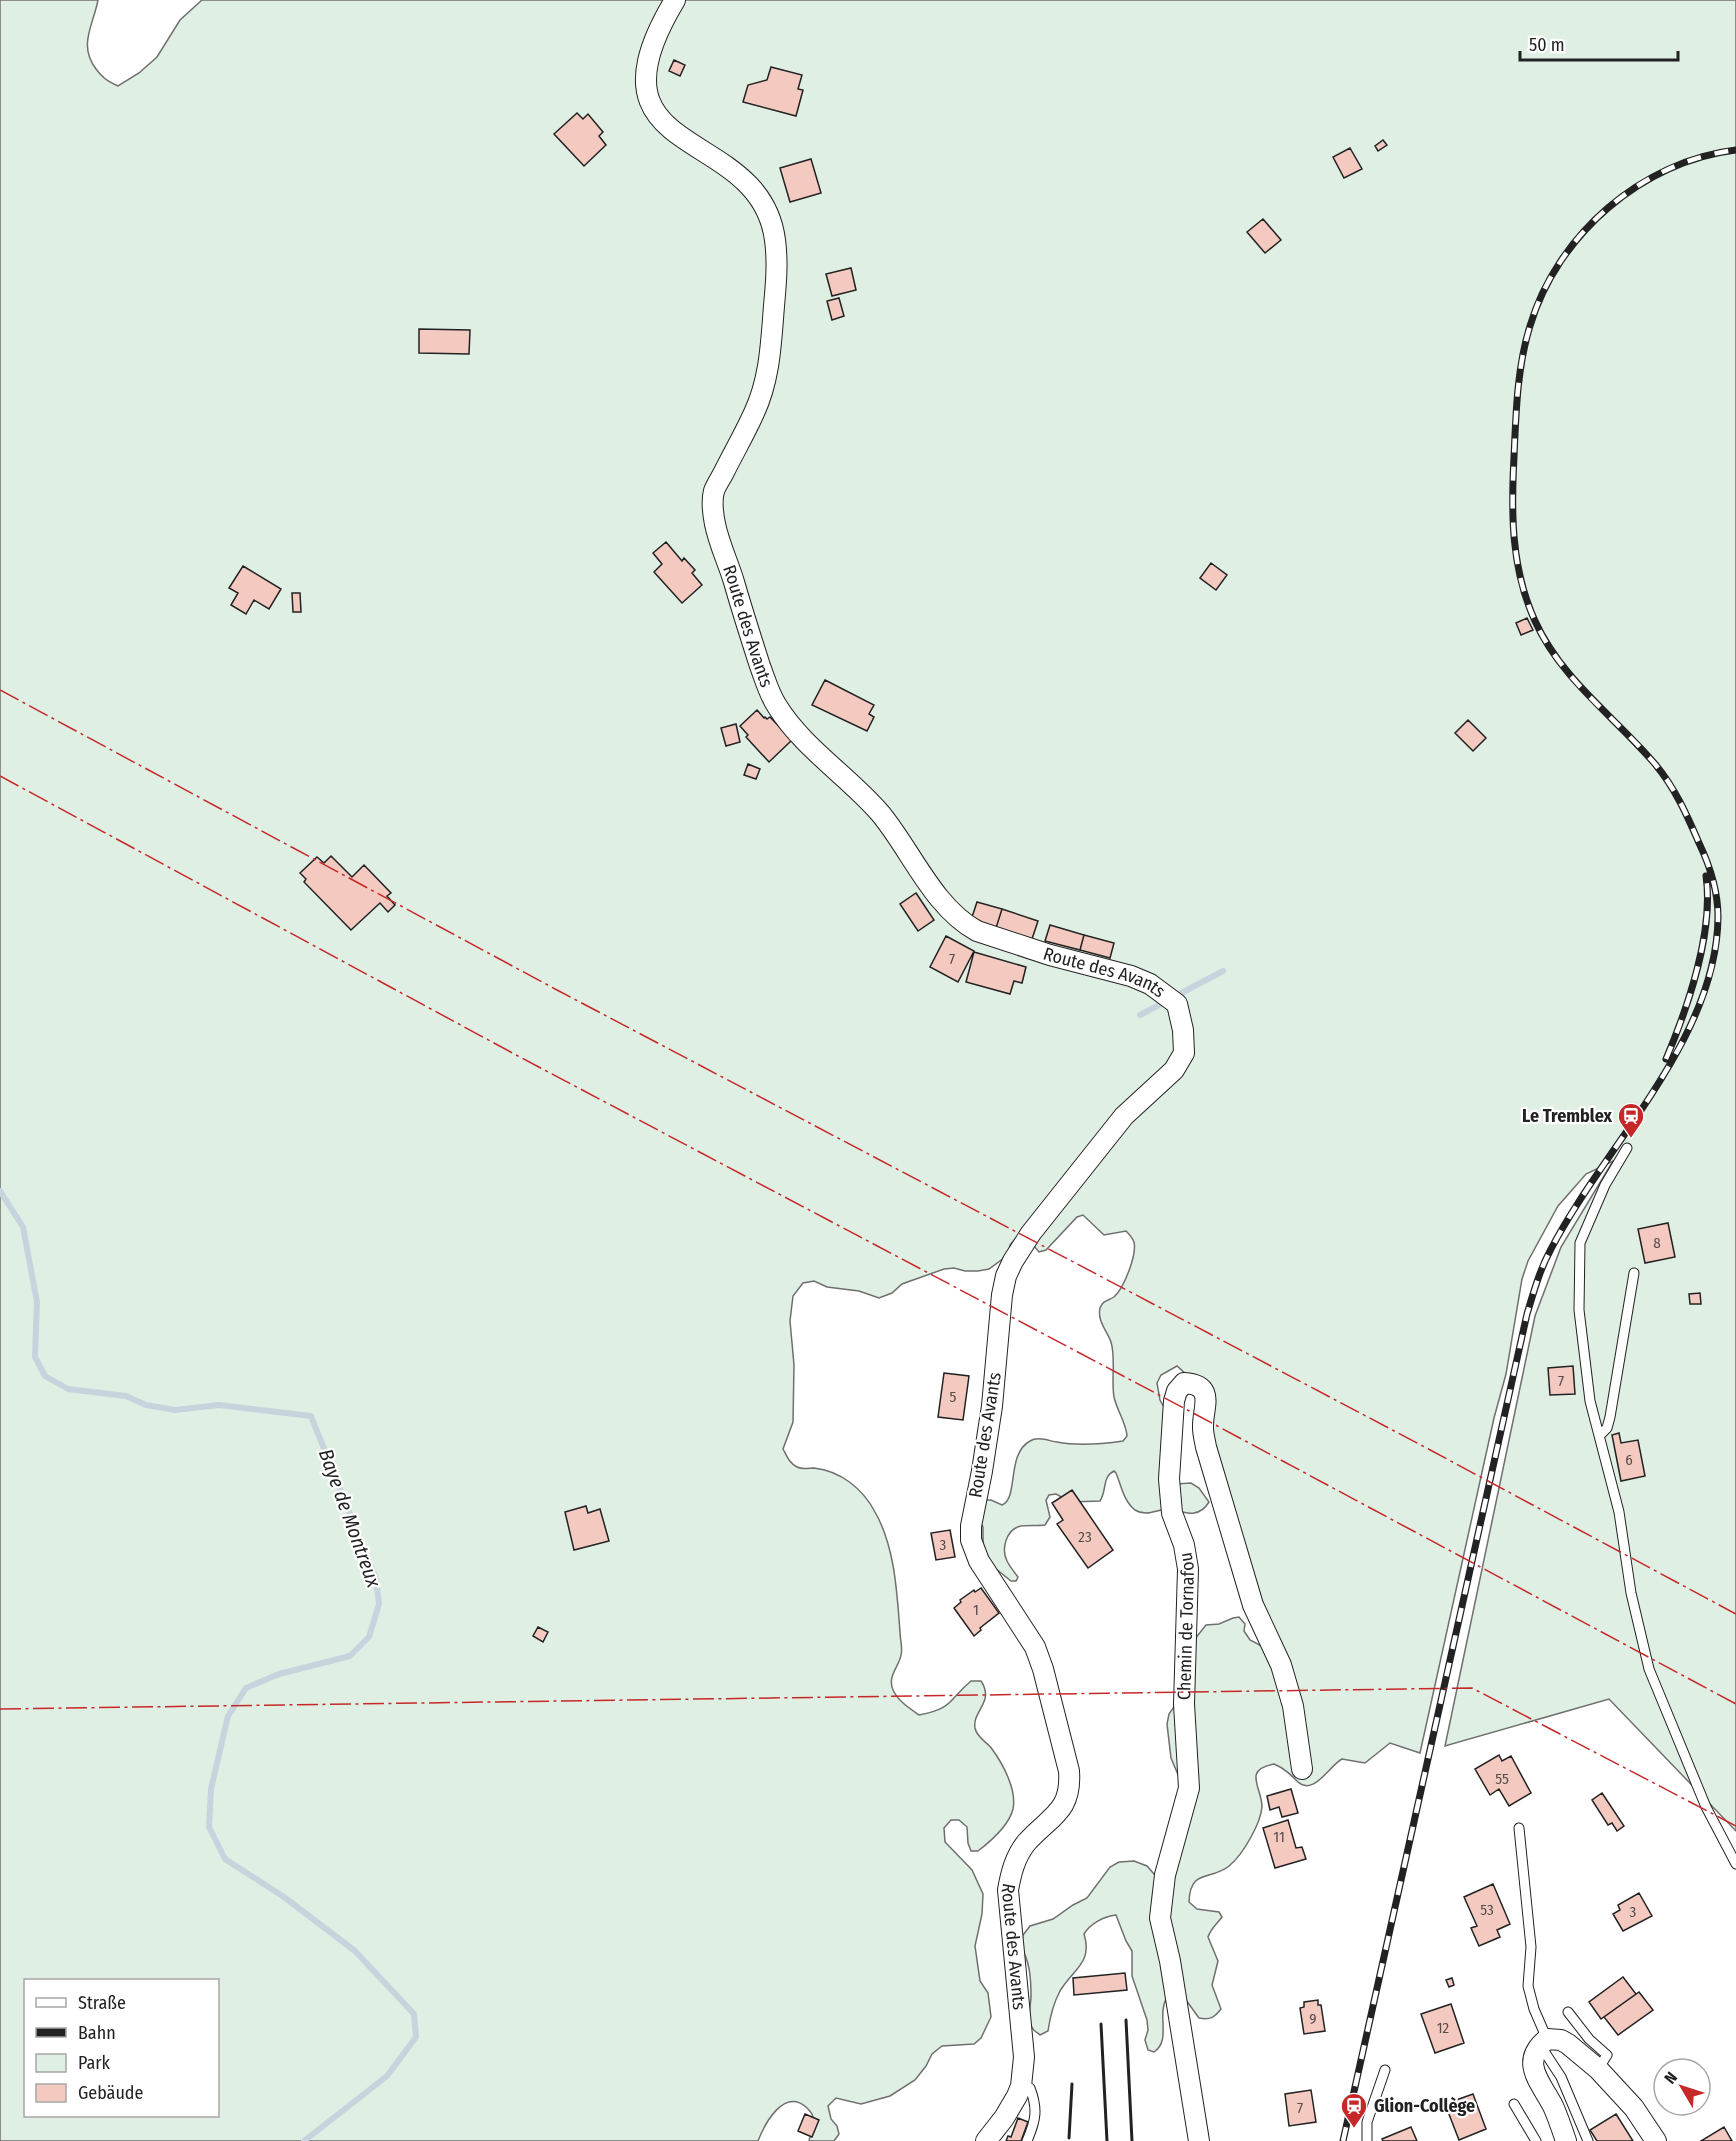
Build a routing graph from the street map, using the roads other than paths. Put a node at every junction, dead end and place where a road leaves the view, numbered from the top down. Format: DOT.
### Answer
graph roads {
  1 [pos="675,0"];
  2 [pos="1627,1148"];
  3 [pos="1634,1273"];
  4 [pos="1600,1435"];
  5 [pos="1302,1769"];
  6 [pos="1519,1828"];
  7 [pos="1736,1864"];
  8 [pos="1568,2012"];
  9 [pos="1544,2042"];
  10 [pos="1598,2069"];
  11 [pos="1385,2070"];
  12 [pos="1021,2086"];
  13 [pos="1514,2103"];
  14 [pos="986,2141"];
  15 [pos="1027,2141"];
  16 [pos="1199,2141"];
  17 [pos="1367,2141"];
  18 [pos="1536,2141"];
  19 [pos="1566,2141"];
  20 [pos="1588,2141"];
  21 [pos="1656,2141"];
  1 -- 12 [label="street, Route des Avants"];
  2 -- 4 [label="lane"];
  3 -- 4 [label="lane"];
  4 -- 7 [label="lane"];
  5 -- 16 [label="street, Chemin de Tornafou"];
  6 -- 9 [label="lane"];
  8 -- 10 [label="lane"];
  9 -- 10 [label="street"];
  9 -- 19 [label="street"];
  9 -- 20 [label="lane"];
  10 -- 21 [label="street"];
  11 -- 17 [label="lane"];
  12 -- 14 [label="street, Route des Avants"];
  12 -- 15 [label="lane"];
  13 -- 18 [label="lane"];
}
